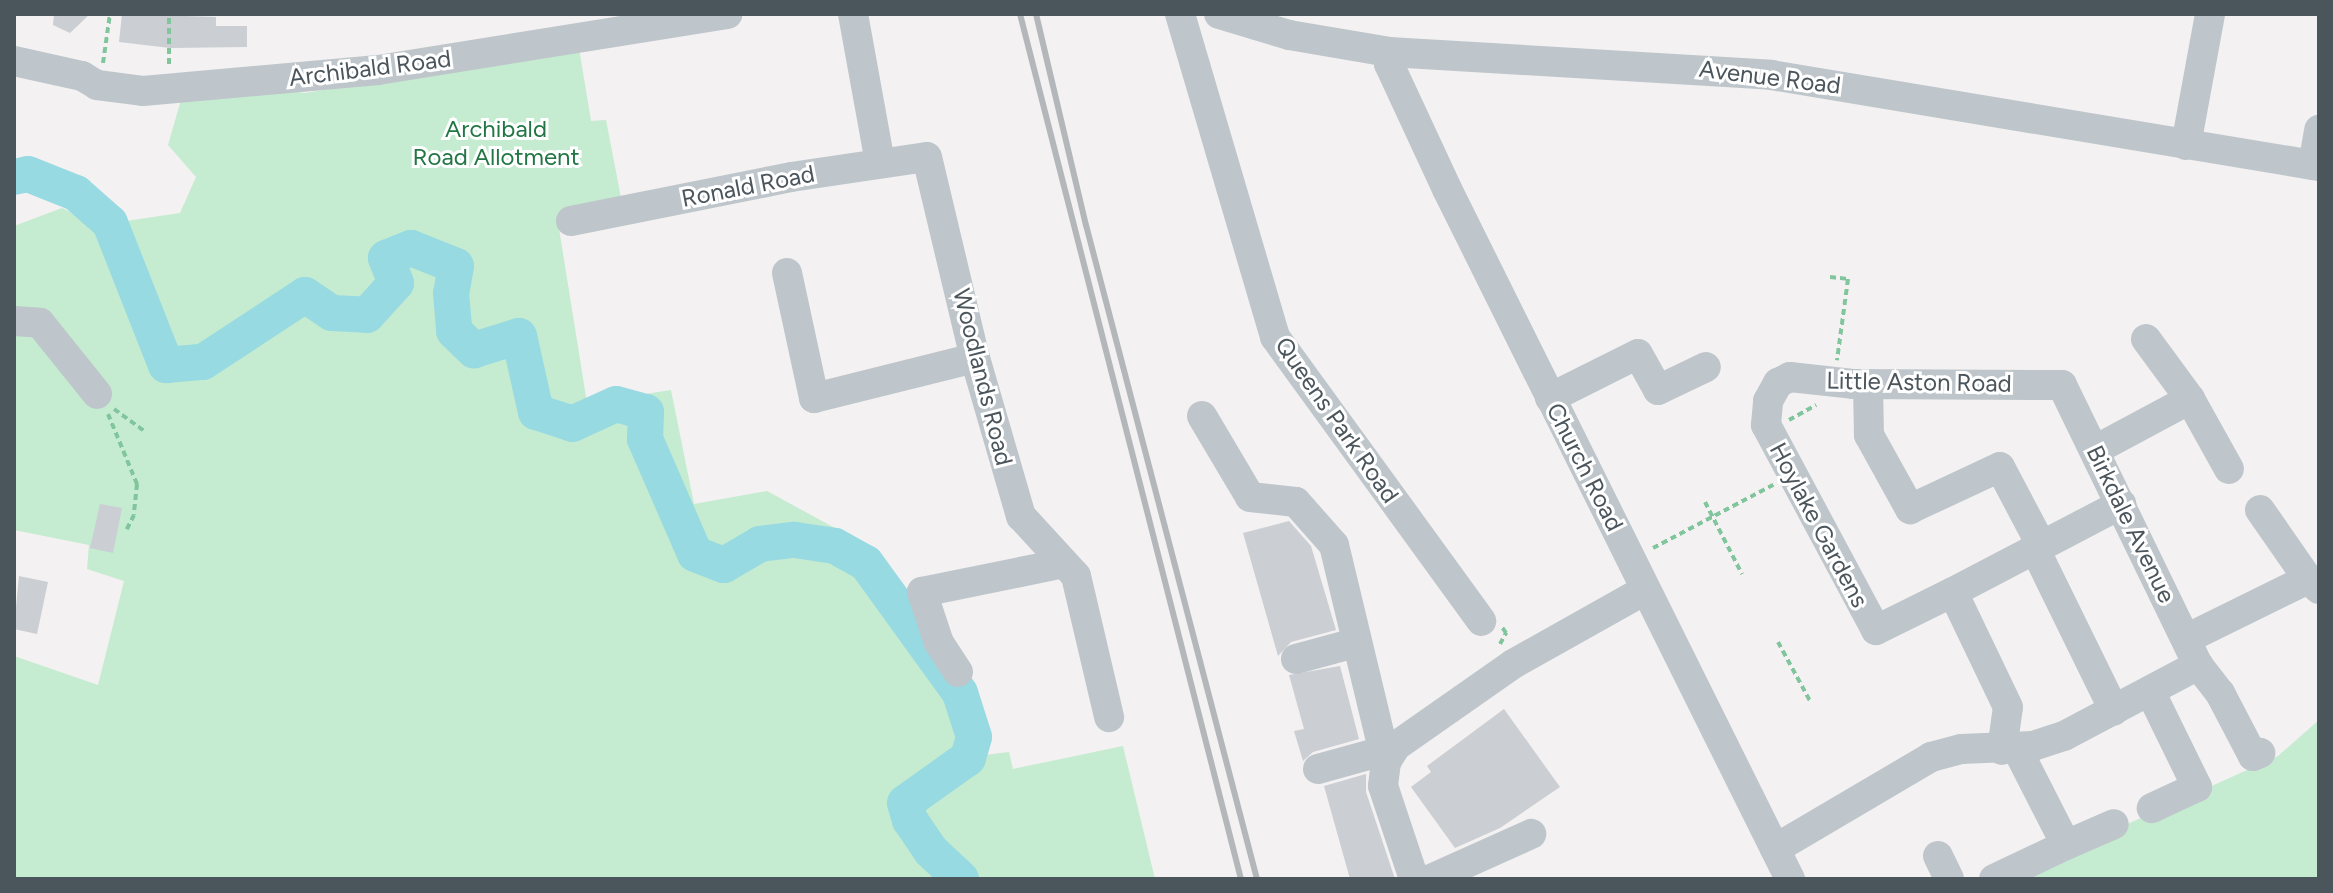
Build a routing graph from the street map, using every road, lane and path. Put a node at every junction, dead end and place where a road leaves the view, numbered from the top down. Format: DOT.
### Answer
graph roads {
  1 [pos="110,14"];
  2 [pos="169,14"];
  3 [pos="728,14"];
  4 [pos="853,14"];
  5 [pos="1180,14"];
  6 [pos="1219,14"];
  7 [pos="2210,14"];
  8 [pos="1289,24"];
  9 [pos="1389,52"];
  10 [pos="14,61"];
  11 [pos="97,85"];
  12 [pos="169,86"];
  13 [pos="2319,130"];
  14 [pos="2186,145"];
  15 [pos="927,157"];
  16 [pos="880,163"];
  17 [pos="2316,166"];
  18 [pos="571,221"];
  19 [pos="787,273"];
  20 [pos="1830,277"];
  21 [pos="14,321"];
  22 [pos="2146,339"];
  23 [pos="975,358"];
  24 [pos="1706,367"];
  25 [pos="1778,383"];
  26 [pos="1852,383"];
  27 [pos="2062,385"];
  28 [pos="97,394"];
  29 [pos="1550,398"];
  30 [pos="2190,399"];
  31 [pos="1202,416"];
  32 [pos="144,431"];
  33 [pos="1769,431"];
  34 [pos="2095,450"];
  35 [pos="2229,469"];
  36 [pos="1792,474"];
  37 [pos="1705,502"];
  38 [pos="2121,504"];
  39 [pos="2260,510"];
  40 [pos="1712,517"];
  41 [pos="127,529"];
  42 [pos="2037,545"];
  43 [pos="1644,553"];
  44 [pos="1068,570"];
  45 [pos="1742,574"];
  46 [pos="2313,584"];
  47 [pos="1645,590"];
  48 [pos="1953,592"];
  49 [pos="1499,639"];
  50 [pos="1778,642"];
  51 [pos="1355,643"];
  52 [pos="2192,652"];
  53 [pos="1296,659"];
  54 [pos="958,672"];
  55 [pos="2150,691"];
  56 [pos="1810,701"];
  57 [pos="2114,710"];
  58 [pos="1109,717"];
  59 [pos="2010,750"];
  60 [pos="2260,753"];
  61 [pos="1384,757"];
  62 [pos="1318,769"];
  63 [pos="2152,808"];
  64 [pos="2114,824"];
  65 [pos="1531,834"];
  66 [pos="2066,845"];
  67 [pos="1775,849"];
  68 [pos="1414,879"];
  69 [pos="1431,879"];
  70 [pos="1790,879"];
  71 [pos="1994,879"];
  1 -- 11 [label="path"];
  2 -- 12 [label="path"];
  3 -- 12 [label="street, Archibald Road"];
  4 -- 16 [label="street"];
  5 -- 49 [label="street, Queens Park Road"];
  6 -- 8 [label="street, Avenue Road"];
  7 -- 14 [label="street"];
  8 -- 9 [label="street, Avenue Road"];
  9 -- 14 [label="street, Avenue Road"];
  9 -- 29 [label="street, Church Road"];
  10 -- 11 [label="street, Archibald Road"];
  11 -- 12 [label="street, Archibald Road"];
  13 -- 17 [label="street"];
  14 -- 17 [label="street, Avenue Road"];
  15 -- 16 [label="street, Ronald Road"];
  15 -- 23 [label="street, Woodlands Road"];
  16 -- 18 [label="street, Ronald Road"];
  19 -- 23 [label="street"];
  20 -- 26 [label="path"];
  21 -- 28 [label="street"];
  22 -- 30 [label="street"];
  23 -- 44 [label="street, Woodlands Road"];
  24 -- 29 [label="street"];
  25 -- 26 [label="street, Little Aston Road"];
  25 -- 33 [label="street, Hoylake Gardens"];
  26 -- 27 [label="street, Little Aston Road"];
  26 -- 33 [label="path"];
  26 -- 42 [label="street"];
  27 -- 34 [label="street, Birkdale Avenue"];
  29 -- 47 [label="street, Church Road"];
  30 -- 34 [label="street"];
  30 -- 35 [label="street"];
  31 -- 51 [label="street"];
  32 -- 41 [label="path"];
  33 -- 36 [label="street, Hoylake Gardens"];
  34 -- 38 [label="street, Birkdale Avenue"];
  36 -- 40 [label="path"];
  36 -- 48 [label="street, Hoylake Gardens"];
  37 -- 40 [label="path"];
  38 -- 42 [label="street"];
  38 -- 52 [label="street, Birkdale Avenue"];
  39 -- 46 [label="street"];
  40 -- 43 [label="path"];
  40 -- 45 [label="path"];
  42 -- 48 [label="street"];
  42 -- 57 [label="street"];
  44 -- 54 [label="street"];
  44 -- 58 [label="street"];
  46 -- 52 [label="street"];
  47 -- 49 [label="street"];
  47 -- 67 [label="street, Church Road"];
  48 -- 59 [label="street"];
  49 -- 61 [label="street"];
  50 -- 56 [label="path"];
  51 -- 53 [label="street"];
  51 -- 61 [label="street"];
  52 -- 55 [label="street"];
  52 -- 60 [label="street, Birkdale Avenue"];
  55 -- 57 [label="street"];
  55 -- 63 [label="street"];
  57 -- 59 [label="street"];
  59 -- 66 [label="street"];
  59 -- 67 [label="street"];
  61 -- 62 [label="street"];
  61 -- 68 [label="street"];
  64 -- 66 [label="street"];
  65 -- 69 [label="street"];
  66 -- 71 [label="street"];
  67 -- 70 [label="street, Church Road"];
}
